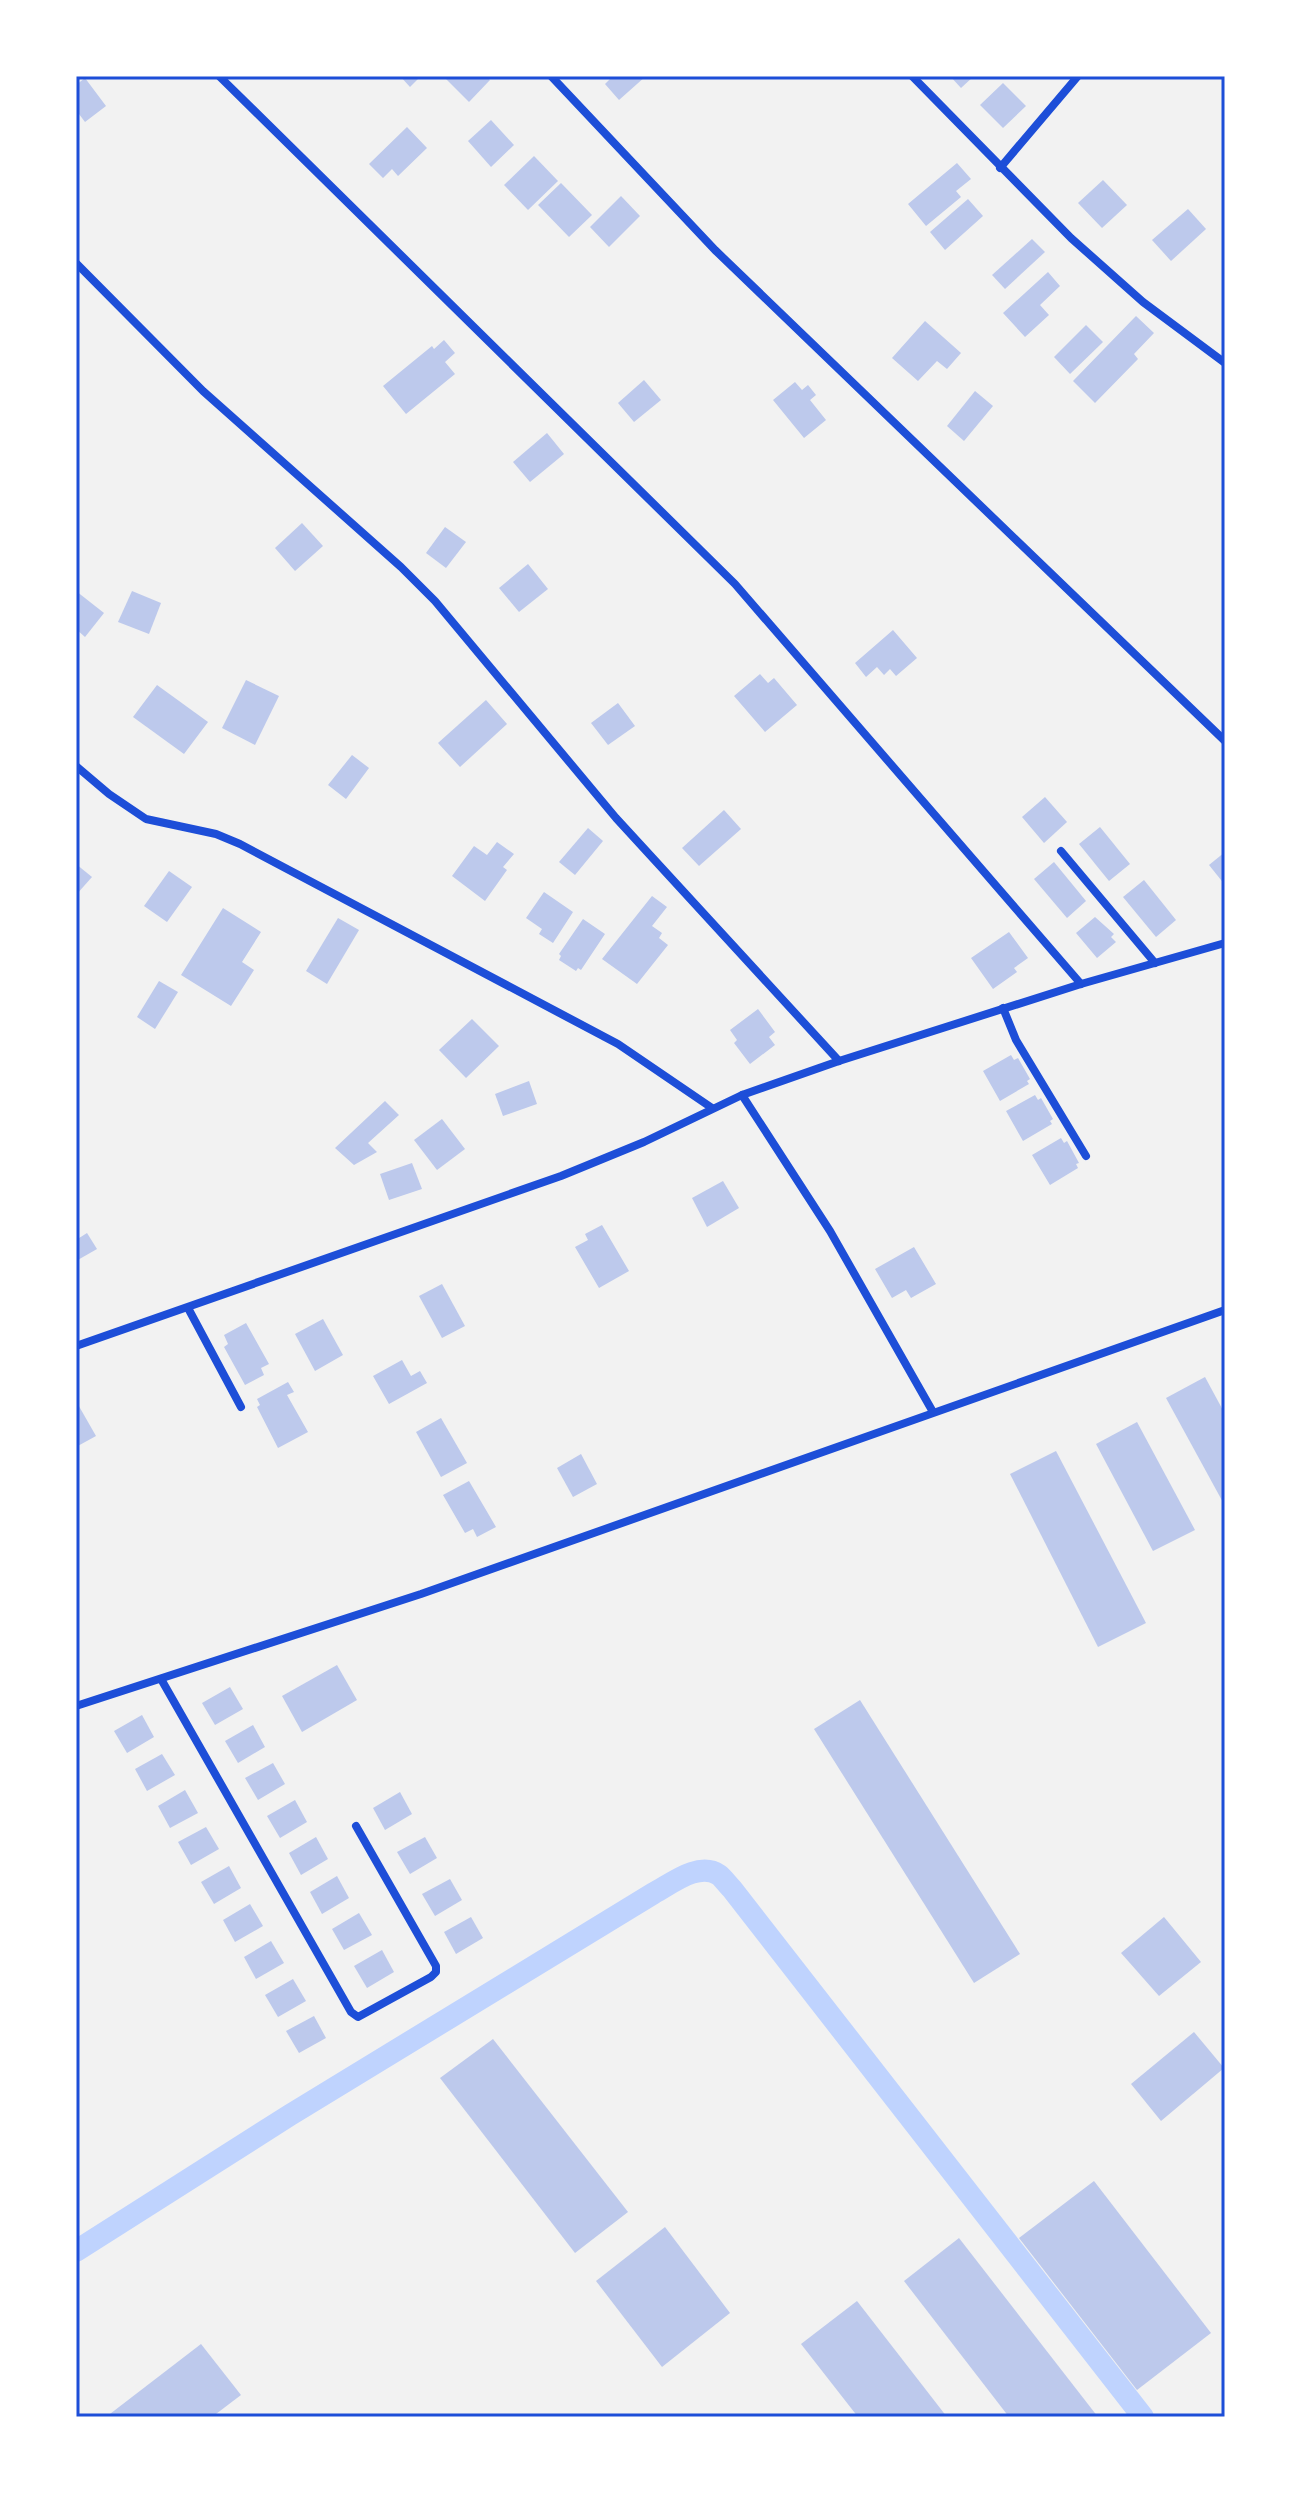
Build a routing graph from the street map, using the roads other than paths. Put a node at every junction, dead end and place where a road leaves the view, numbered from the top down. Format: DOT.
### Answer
graph roads {
  1 [pos="219,76"];
  2 [pos="551,76"];
  3 [pos="912,76"];
  4 [pos="1078,76"];
  5 [pos="1000,168"];
  6 [pos="76,263"];
  7 [pos="1225,363"];
  8 [pos="1225,741"];
  9 [pos="76,766"];
  10 [pos="1061,851"];
  11 [pos="1225,943"];
  12 [pos="1155,963"];
  13 [pos="1081,984"];
  14 [pos="1003,1008"];
  15 [pos="839,1061"];
  16 [pos="742,1095"];
  17 [pos="712,1108"];
  18 [pos="1086,1156"];
  19 [pos="188,1308"];
  20 [pos="1225,1310"];
  21 [pos="76,1346"];
  22 [pos="241,1407"];
  23 [pos="933,1412"];
  24 [pos="161,1679"];
  25 [pos="76,1706"];
  26 [pos="356,1826"];
  1 -- 13 [label="street"];
  2 -- 8 [label="street"];
  3 -- 5 [label="street"];
  4 -- 5 [label="street"];
  5 -- 7 [label="street"];
  6 -- 15 [label="street"];
  9 -- 17 [label="street"];
  10 -- 12 [label="street"];
  11 -- 12 [label="street"];
  12 -- 13 [label="street"];
  13 -- 14 [label="street"];
  14 -- 15 [label="street"];
  14 -- 18 [label="street"];
  15 -- 16 [label="street"];
  16 -- 17 [label="street"];
  16 -- 23 [label="street"];
  17 -- 19 [label="street"];
  19 -- 21 [label="street"];
  19 -- 22 [label="street"];
  20 -- 23 [label="street"];
  23 -- 24 [label="street"];
  24 -- 25 [label="street"];
  24 -- 26 [label="street"];
}
